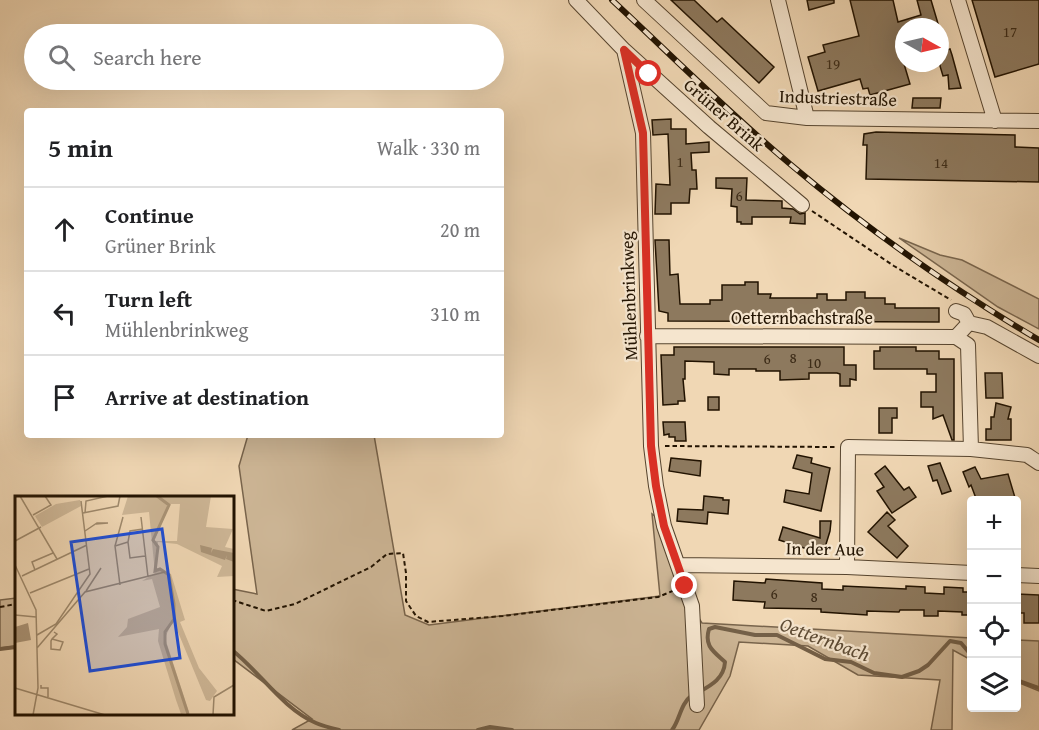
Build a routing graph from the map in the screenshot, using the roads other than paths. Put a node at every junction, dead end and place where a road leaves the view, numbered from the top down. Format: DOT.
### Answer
graph roads {
  1 [pos="576,0"];
  2 [pos="644,0"];
  3 [pos="778,0"];
  4 [pos="958,0"];
  5 [pos="624,50"];
  6 [pos="807,118"];
  7 [pos="995,121"];
  8 [pos="1039,121"];
  9 [pos="802,205"];
  10 [pos="648,336"];
  11 [pos="956,337"];
  12 [pos="1039,356"];
  13 [pos="971,449"];
  14 [pos="1039,463"];
  15 [pos="678,565"];
  16 [pos="847,567"];
  17 [pos="967,573"];
  18 [pos="1021,575"];
  19 [pos="1039,576"];
  20 [pos="698,705"];
  1 -- 5 [label="street"];
  2 -- 6 [label="street, Industriestraße"];
  3 -- 6 [label="street"];
  4 -- 7 [label="street"];
  5 -- 9 [label="street, Grüner Brink"];
  5 -- 10 [label="street, Mühlenbrinkweg"];
  6 -- 7 [label="street, Industriestraße"];
  7 -- 8 [label="street, Industriestraße"];
  10 -- 11 [label="street, Oetternbachstraße"];
  10 -- 15 [label="street, Mühlenbrinkweg"];
  11 -- 12 [label="street"];
  11 -- 13 [label="street"];
  13 -- 14 [label="street"];
  13 -- 16 [label="street"];
  15 -- 16 [label="street, In der Aue"];
  15 -- 20 [label="street, Mühlenbrinkweg"];
  16 -- 17 [label="street, In der Aue"];
  18 -- 19 [label="street"];
}
